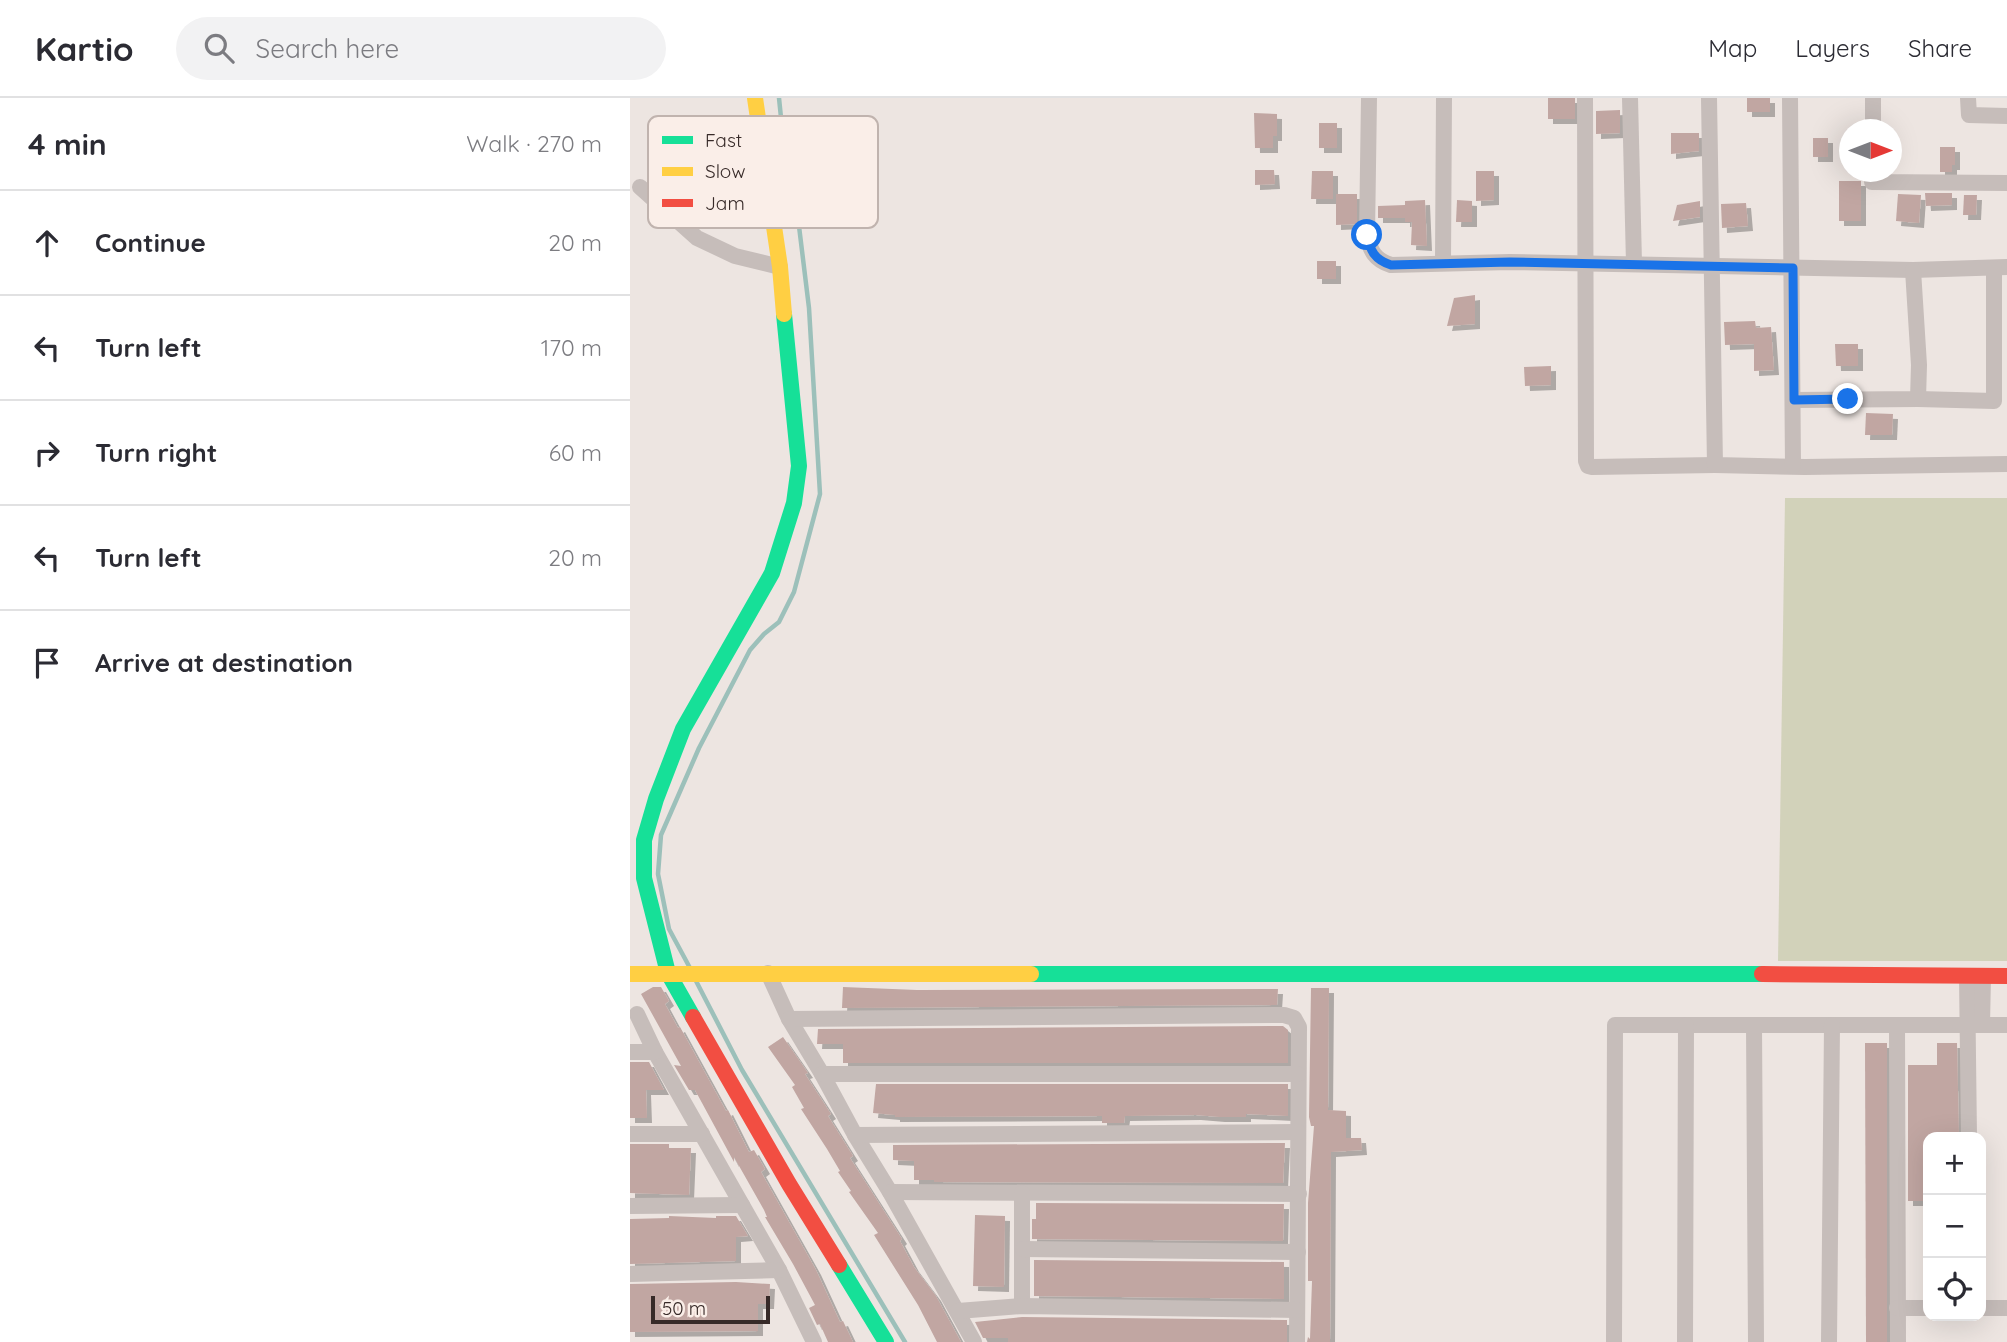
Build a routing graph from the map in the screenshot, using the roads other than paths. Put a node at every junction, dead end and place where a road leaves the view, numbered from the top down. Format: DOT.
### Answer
graph roads {
  1 [pos="755,98"];
  2 [pos="1369,98"];
  3 [pos="1444,98"];
  4 [pos="1586,98"];
  5 [pos="1630,98"];
  6 [pos="1709,98"];
  7 [pos="1790,98"];
  8 [pos="1873,98"];
  9 [pos="1968,98"];
  10 [pos="758,116"];
  11 [pos="2007,116"];
  12 [pos="1872,119"];
  13 [pos="1872,182"];
  14 [pos="2007,183"];
  15 [pos="640,187"];
  16 [pos="648,194"];
  17 [pos="686,228"];
  18 [pos="774,228"];
  19 [pos="1443,262"];
  20 [pos="1634,263"];
  21 [pos="1587,264"];
  22 [pos="780,267"];
  23 [pos="1713,268"];
  24 [pos="1793,268"];
  25 [pos="2000,268"];
  26 [pos="1913,270"];
  27 [pos="1918,399"];
  28 [pos="1794,400"];
  29 [pos="2007,464"];
  30 [pos="1715,465"];
  31 [pos="1793,466"];
  32 [pos="630,974"];
  33 [pos="672,974"];
  34 [pos="768,974"];
  35 [pos="1975,976"];
  36 [pos="2007,976"];
  37 [pos="637,1014"];
  38 [pos="789,1019"];
  39 [pos="1686,1025"];
  40 [pos="1754,1025"];
  41 [pos="1832,1025"];
  42 [pos="1897,1025"];
  43 [pos="1975,1025"];
  44 [pos="2007,1025"];
  45 [pos="630,1052"];
  46 [pos="654,1052"];
  47 [pos="822,1073"];
  48 [pos="1298,1074"];
  49 [pos="1298,1132"];
  50 [pos="1969,1132"];
  51 [pos="630,1134"];
  52 [pos="702,1134"];
  53 [pos="855,1135"];
  54 [pos="890,1192"];
  55 [pos="1022,1193"];
  56 [pos="1299,1194"];
  57 [pos="742,1205"];
  58 [pos="630,1206"];
  59 [pos="1023,1249"];
  60 [pos="1298,1252"];
  61 [pos="779,1270"];
  62 [pos="630,1274"];
  63 [pos="1022,1306"];
  64 [pos="1897,1308"];
  65 [pos="1923,1308"];
  66 [pos="1986,1308"];
  67 [pos="2007,1308"];
  68 [pos="1296,1310"];
  69 [pos="958,1311"];
  70 [pos="814,1342"];
  71 [pos="886,1342"];
  72 [pos="974,1342"];
  73 [pos="1297,1342"];
  74 [pos="1614,1342"];
  75 [pos="1685,1342"];
  76 [pos="1756,1342"];
  77 [pos="1829,1342"];
  78 [pos="1898,1342"];
  1 -- 10 [label="street"];
  2 -- 19 [label="street"];
  3 -- 19 [label="street"];
  4 -- 21 [label="street"];
  5 -- 20 [label="street"];
  6 -- 23 [label="street"];
  7 -- 24 [label="street"];
  8 -- 12 [label="street"];
  9 -- 11 [label="street"];
  13 -- 14 [label="street"];
  15 -- 16 [label="street"];
  17 -- 22 [label="street"];
  18 -- 22 [label="street"];
  19 -- 21 [label="street"];
  20 -- 21 [label="street"];
  20 -- 23 [label="street"];
  21 -- 30 [label="street"];
  22 -- 33 [label="street"];
  23 -- 24 [label="street"];
  23 -- 30 [label="street"];
  24 -- 26 [label="street"];
  24 -- 28 [label="street"];
  25 -- 26 [label="street"];
  25 -- 27 [label="street"];
  26 -- 27 [label="street"];
  27 -- 28 [label="street"];
  28 -- 31 [label="street"];
  29 -- 31 [label="street"];
  30 -- 31 [label="street"];
  32 -- 33 [label="street"];
  33 -- 34 [label="street"];
  33 -- 71 [label="street"];
  34 -- 35 [label="street"];
  34 -- 38 [label="street"];
  35 -- 36 [label="street"];
  35 -- 43 [label="street"];
  37 -- 46 [label="street"];
  38 -- 47 [label="street"];
  38 -- 48 [label="street"];
  39 -- 40 [label="street"];
  39 -- 74 [label="street"];
  39 -- 75 [label="street"];
  40 -- 41 [label="street"];
  40 -- 76 [label="street"];
  41 -- 42 [label="street"];
  41 -- 77 [label="street"];
  42 -- 43 [label="street"];
  42 -- 64 [label="street"];
  43 -- 44 [label="street"];
  43 -- 50 [label="street"];
  45 -- 46 [label="street"];
  46 -- 52 [label="street"];
  47 -- 48 [label="street"];
  47 -- 53 [label="street"];
  48 -- 49 [label="street"];
  49 -- 53 [label="street"];
  49 -- 56 [label="street"];
  51 -- 52 [label="street"];
  52 -- 57 [label="street"];
  53 -- 54 [label="street"];
  54 -- 55 [label="street"];
  54 -- 69 [label="street"];
  55 -- 56 [label="street"];
  55 -- 59 [label="street"];
  56 -- 60 [label="street"];
  57 -- 58 [label="street"];
  57 -- 61 [label="street"];
  59 -- 60 [label="street"];
  59 -- 63 [label="street"];
  60 -- 68 [label="street"];
  61 -- 62 [label="street"];
  61 -- 70 [label="street"];
  63 -- 68 [label="street"];
  63 -- 69 [label="street"];
  64 -- 65 [label="street"];
  64 -- 78 [label="street"];
  66 -- 67 [label="street"];
  68 -- 73 [label="street"];
  69 -- 72 [label="street"];
}
